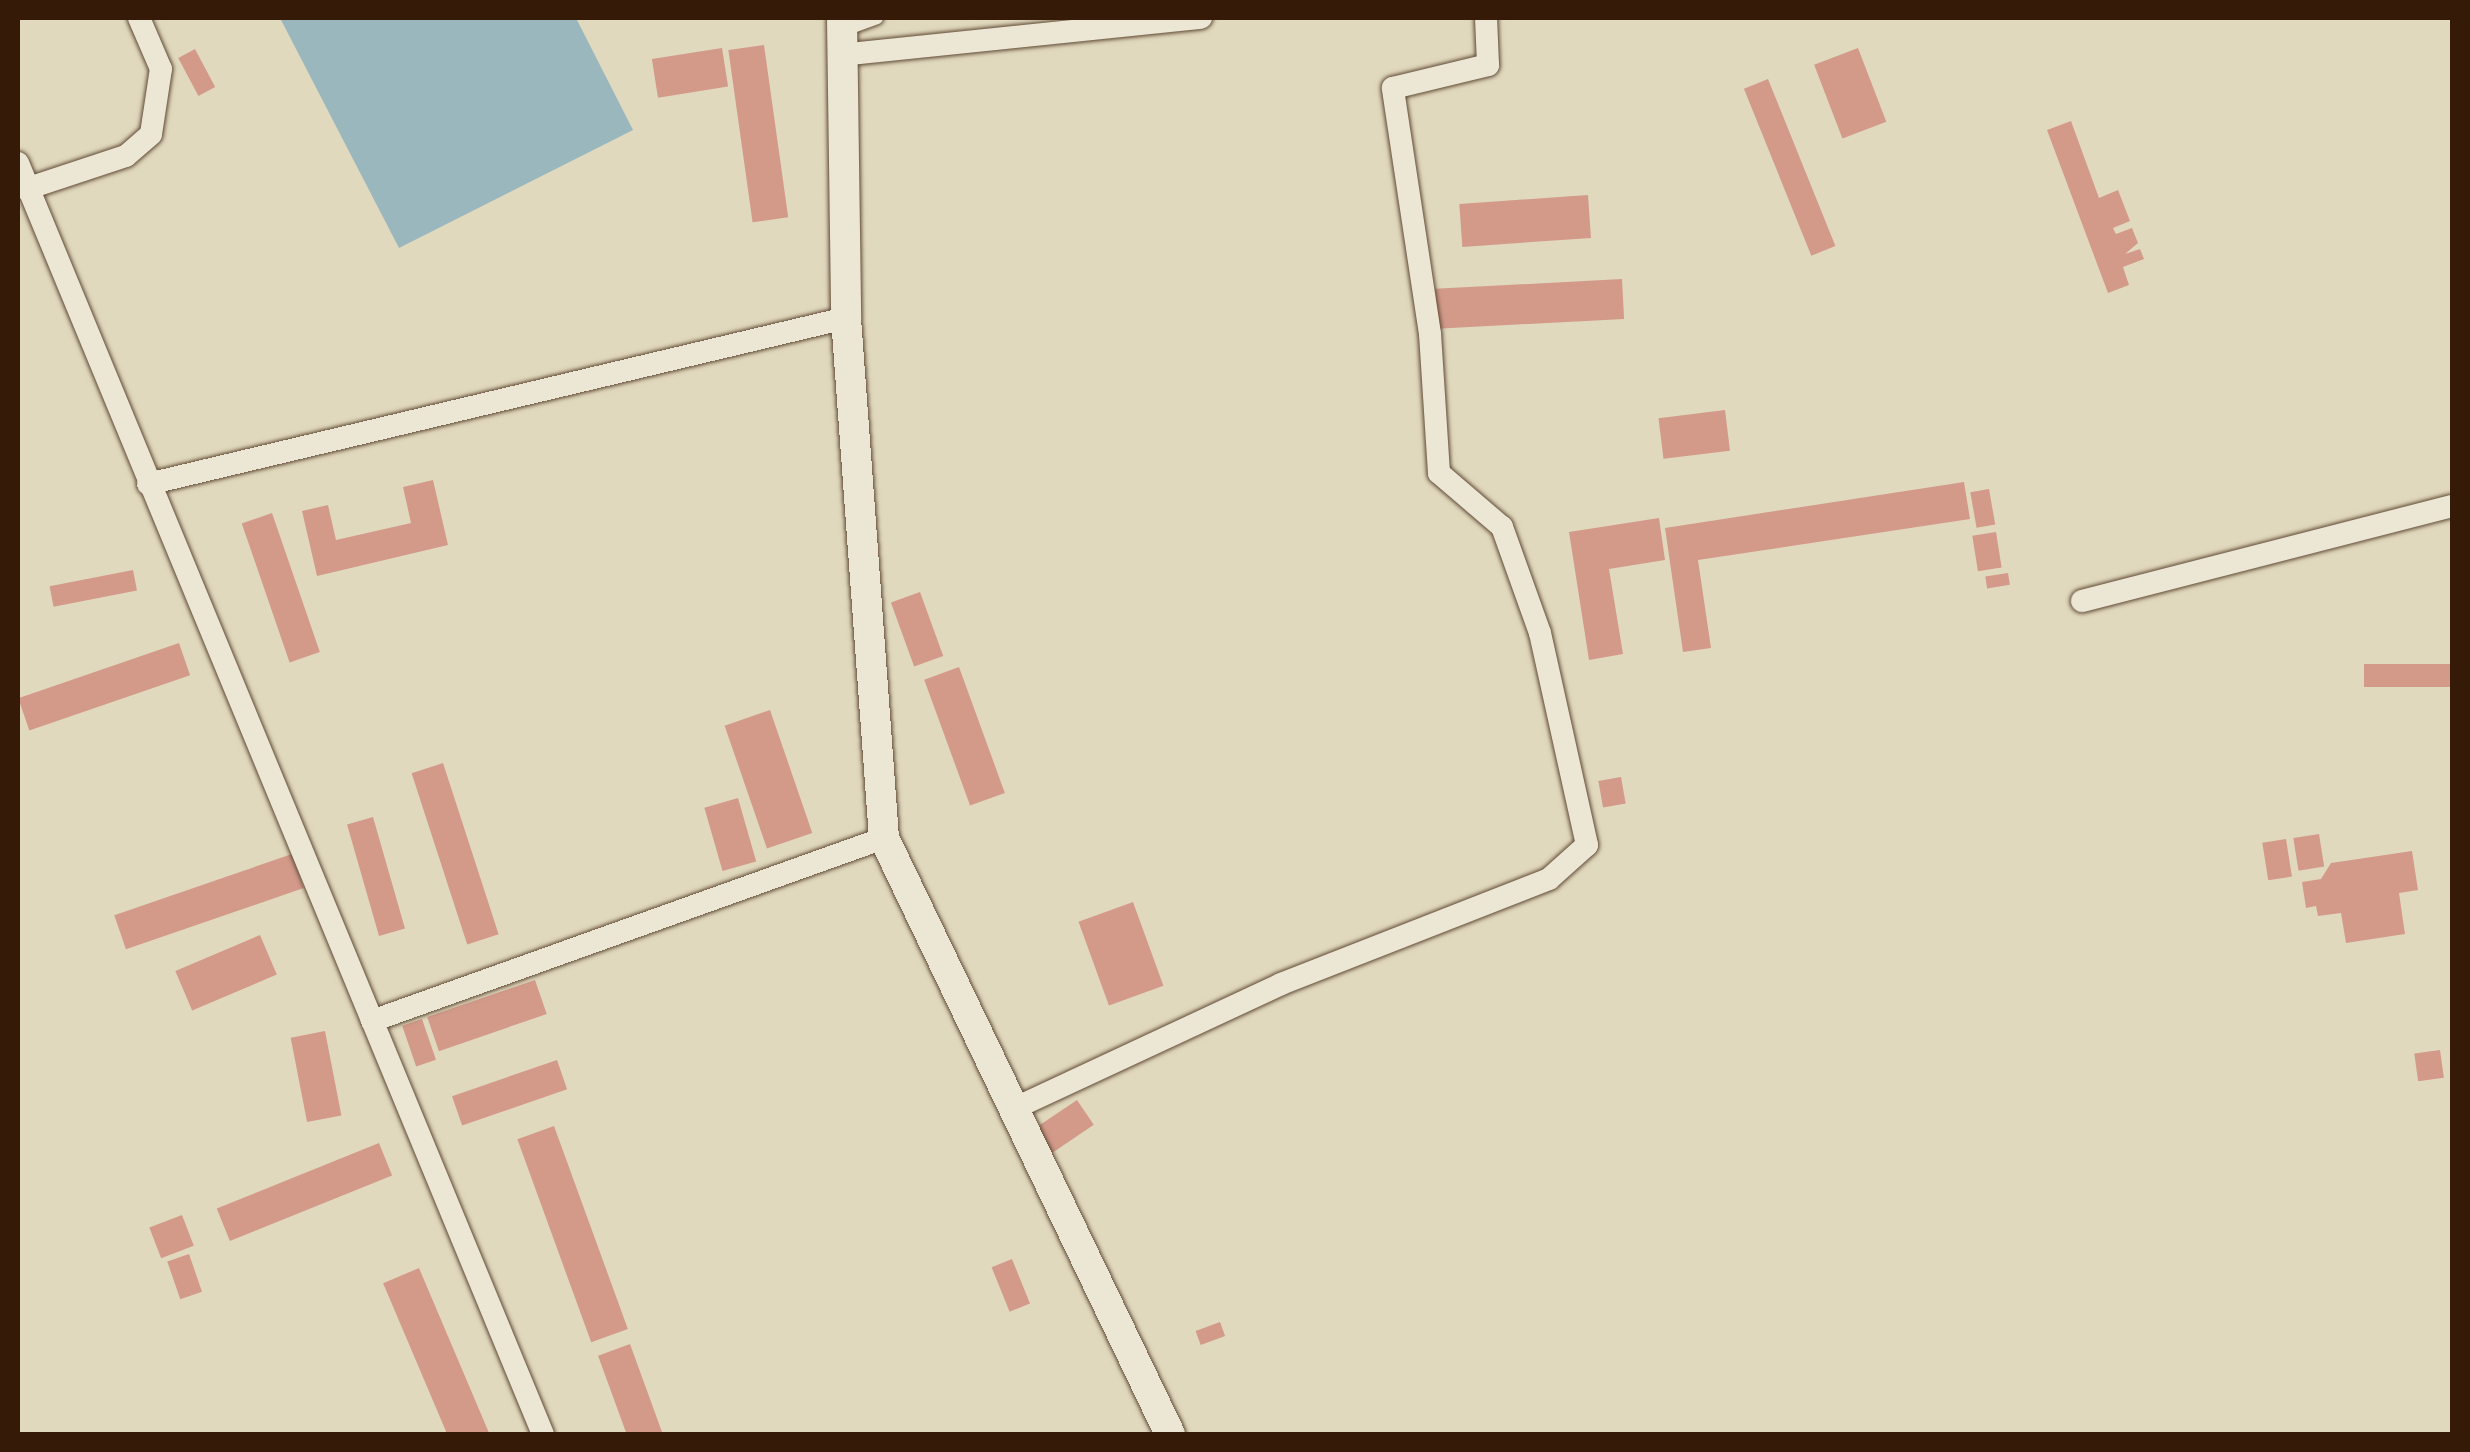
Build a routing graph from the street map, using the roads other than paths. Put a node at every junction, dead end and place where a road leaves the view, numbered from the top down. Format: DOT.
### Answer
graph roads {
  1 [pos="139,18"];
  2 [pos="878,18"];
  3 [pos="1202,18"];
  4 [pos="1486,18"];
  5 [pos="841,35"];
  6 [pos="18,162"];
  7 [pos="26,189"];
  8 [pos="846,318"];
  9 [pos="148,484"];
  10 [pos="2449,512"];
  11 [pos="2082,601"];
  12 [pos="884,838"];
  13 [pos="372,1021"];
  14 [pos="1012,1110"];
  15 [pos="543,1434"];
  16 [pos="1170,1434"];
  1 -- 7 [label="street"];
  2 -- 5 [label="lane"];
  3 -- 5 [label="street"];
  4 -- 14 [label="street"];
  5 -- 8 [label="main road"];
  6 -- 7 [label="street"];
  7 -- 9 [label="street"];
  8 -- 9 [label="street"];
  8 -- 12 [label="main road"];
  9 -- 13 [label="street"];
  10 -- 11 [label="street"];
  12 -- 13 [label="street"];
  12 -- 14 [label="main road"];
  13 -- 15 [label="street"];
  14 -- 16 [label="main road"];
}
